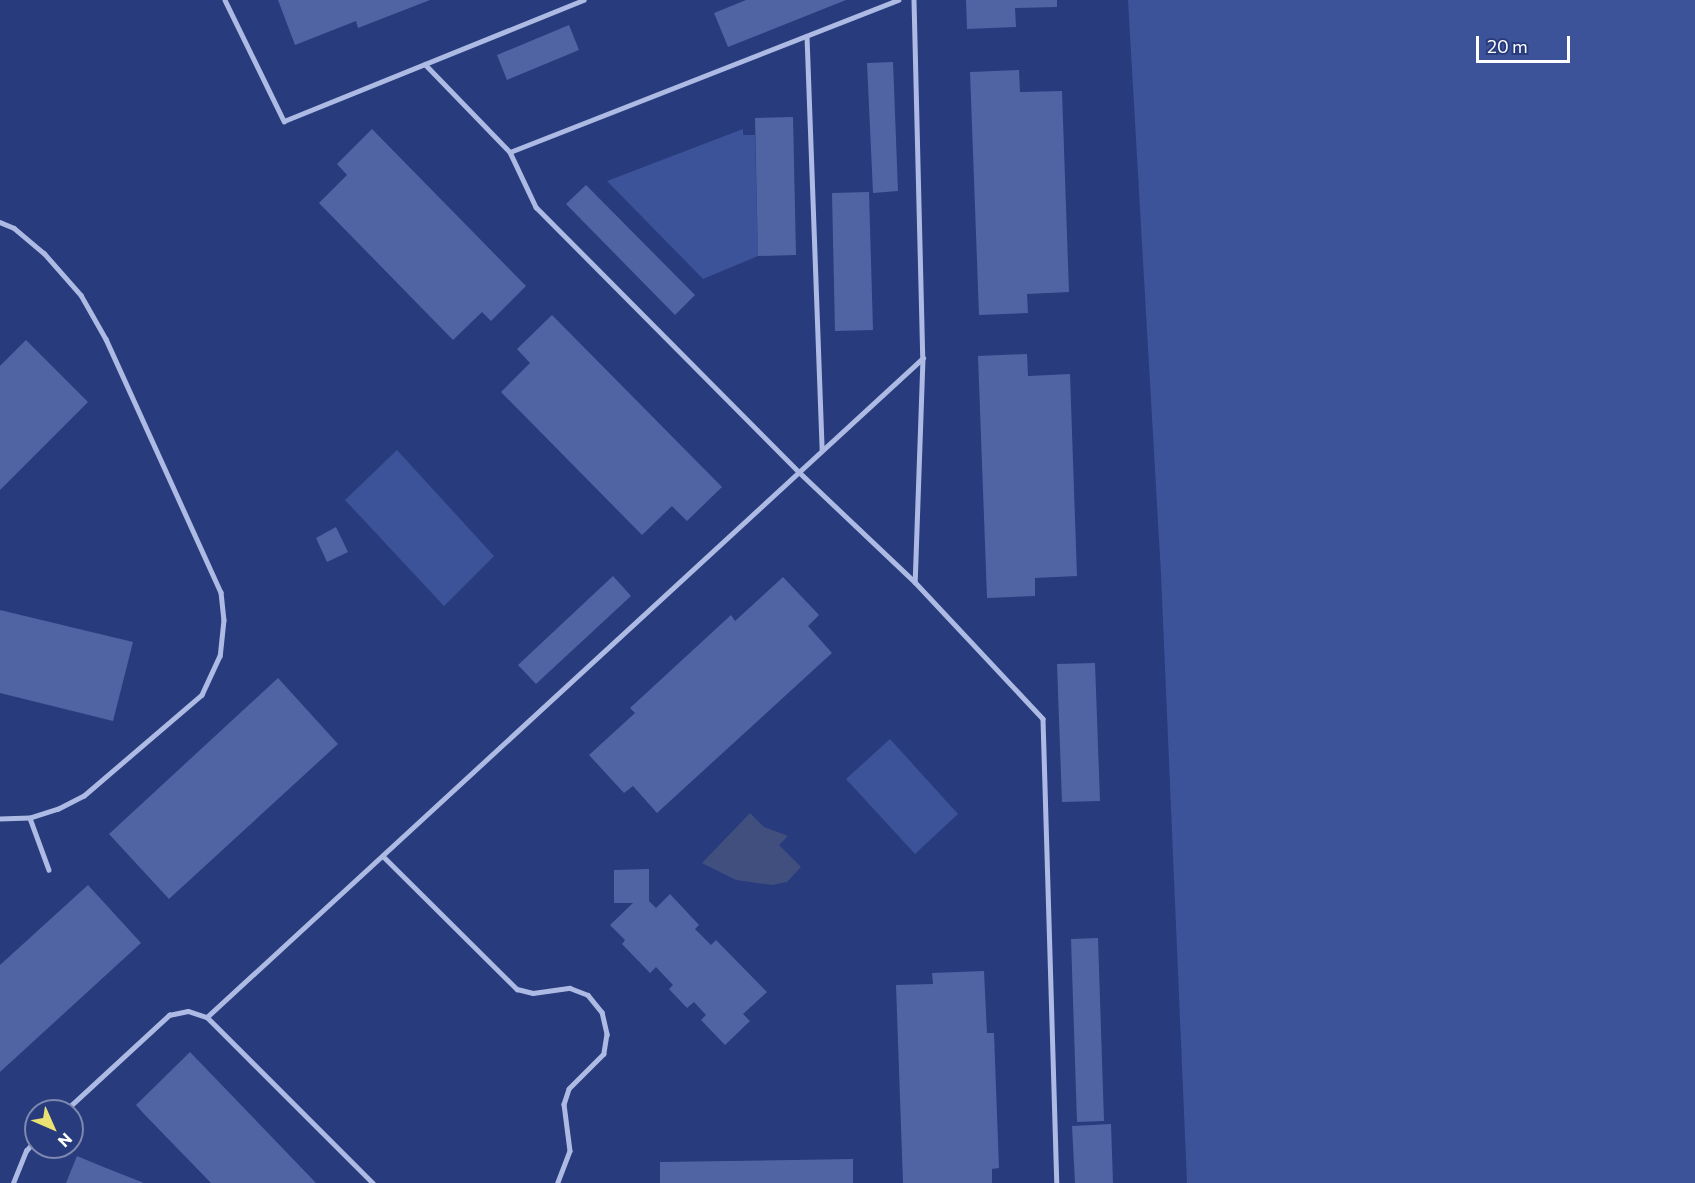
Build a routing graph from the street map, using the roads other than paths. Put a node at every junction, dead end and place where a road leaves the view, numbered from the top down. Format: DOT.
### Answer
graph roads {
  1 [pos="225,0"];
  2 [pos="584,0"];
  3 [pos="898,0"];
  4 [pos="914,0"];
  5 [pos="807,36"];
  6 [pos="425,64"];
  7 [pos="510,152"];
  8 [pos="0,222"];
  9 [pos="923,358"];
  10 [pos="822,451"];
  11 [pos="799,472"];
  12 [pos="915,582"];
  13 [pos="30,818"];
  14 [pos="0,819"];
  15 [pos="383,856"];
  16 [pos="49,870"];
  17 [pos="207,1017"];
  18 [pos="78,1099"];
  19 [pos="24,1156"];
  20 [pos="13,1183"];
  21 [pos="373,1183"];
  22 [pos="558,1183"];
  23 [pos="1057,1183"];
  1 -- 6 [label="lane"];
  2 -- 6 [label="lane"];
  3 -- 5 [label="lane"];
  4 -- 9 [label="lane"];
  5 -- 7 [label="lane"];
  5 -- 10 [label="lane"];
  6 -- 7 [label="lane"];
  7 -- 11 [label="lane"];
  8 -- 13 [label="lane"];
  9 -- 10 [label="lane"];
  9 -- 12 [label="lane"];
  10 -- 11 [label="lane"];
  11 -- 12 [label="lane"];
  11 -- 15 [label="lane"];
  12 -- 23 [label="lane"];
  13 -- 14 [label="lane"];
  13 -- 16 [label="lane"];
  15 -- 17 [label="lane"];
  15 -- 22 [label="lane"];
  17 -- 18 [label="lane"];
  17 -- 21 [label="lane"];
  19 -- 20 [label="lane"];
}
